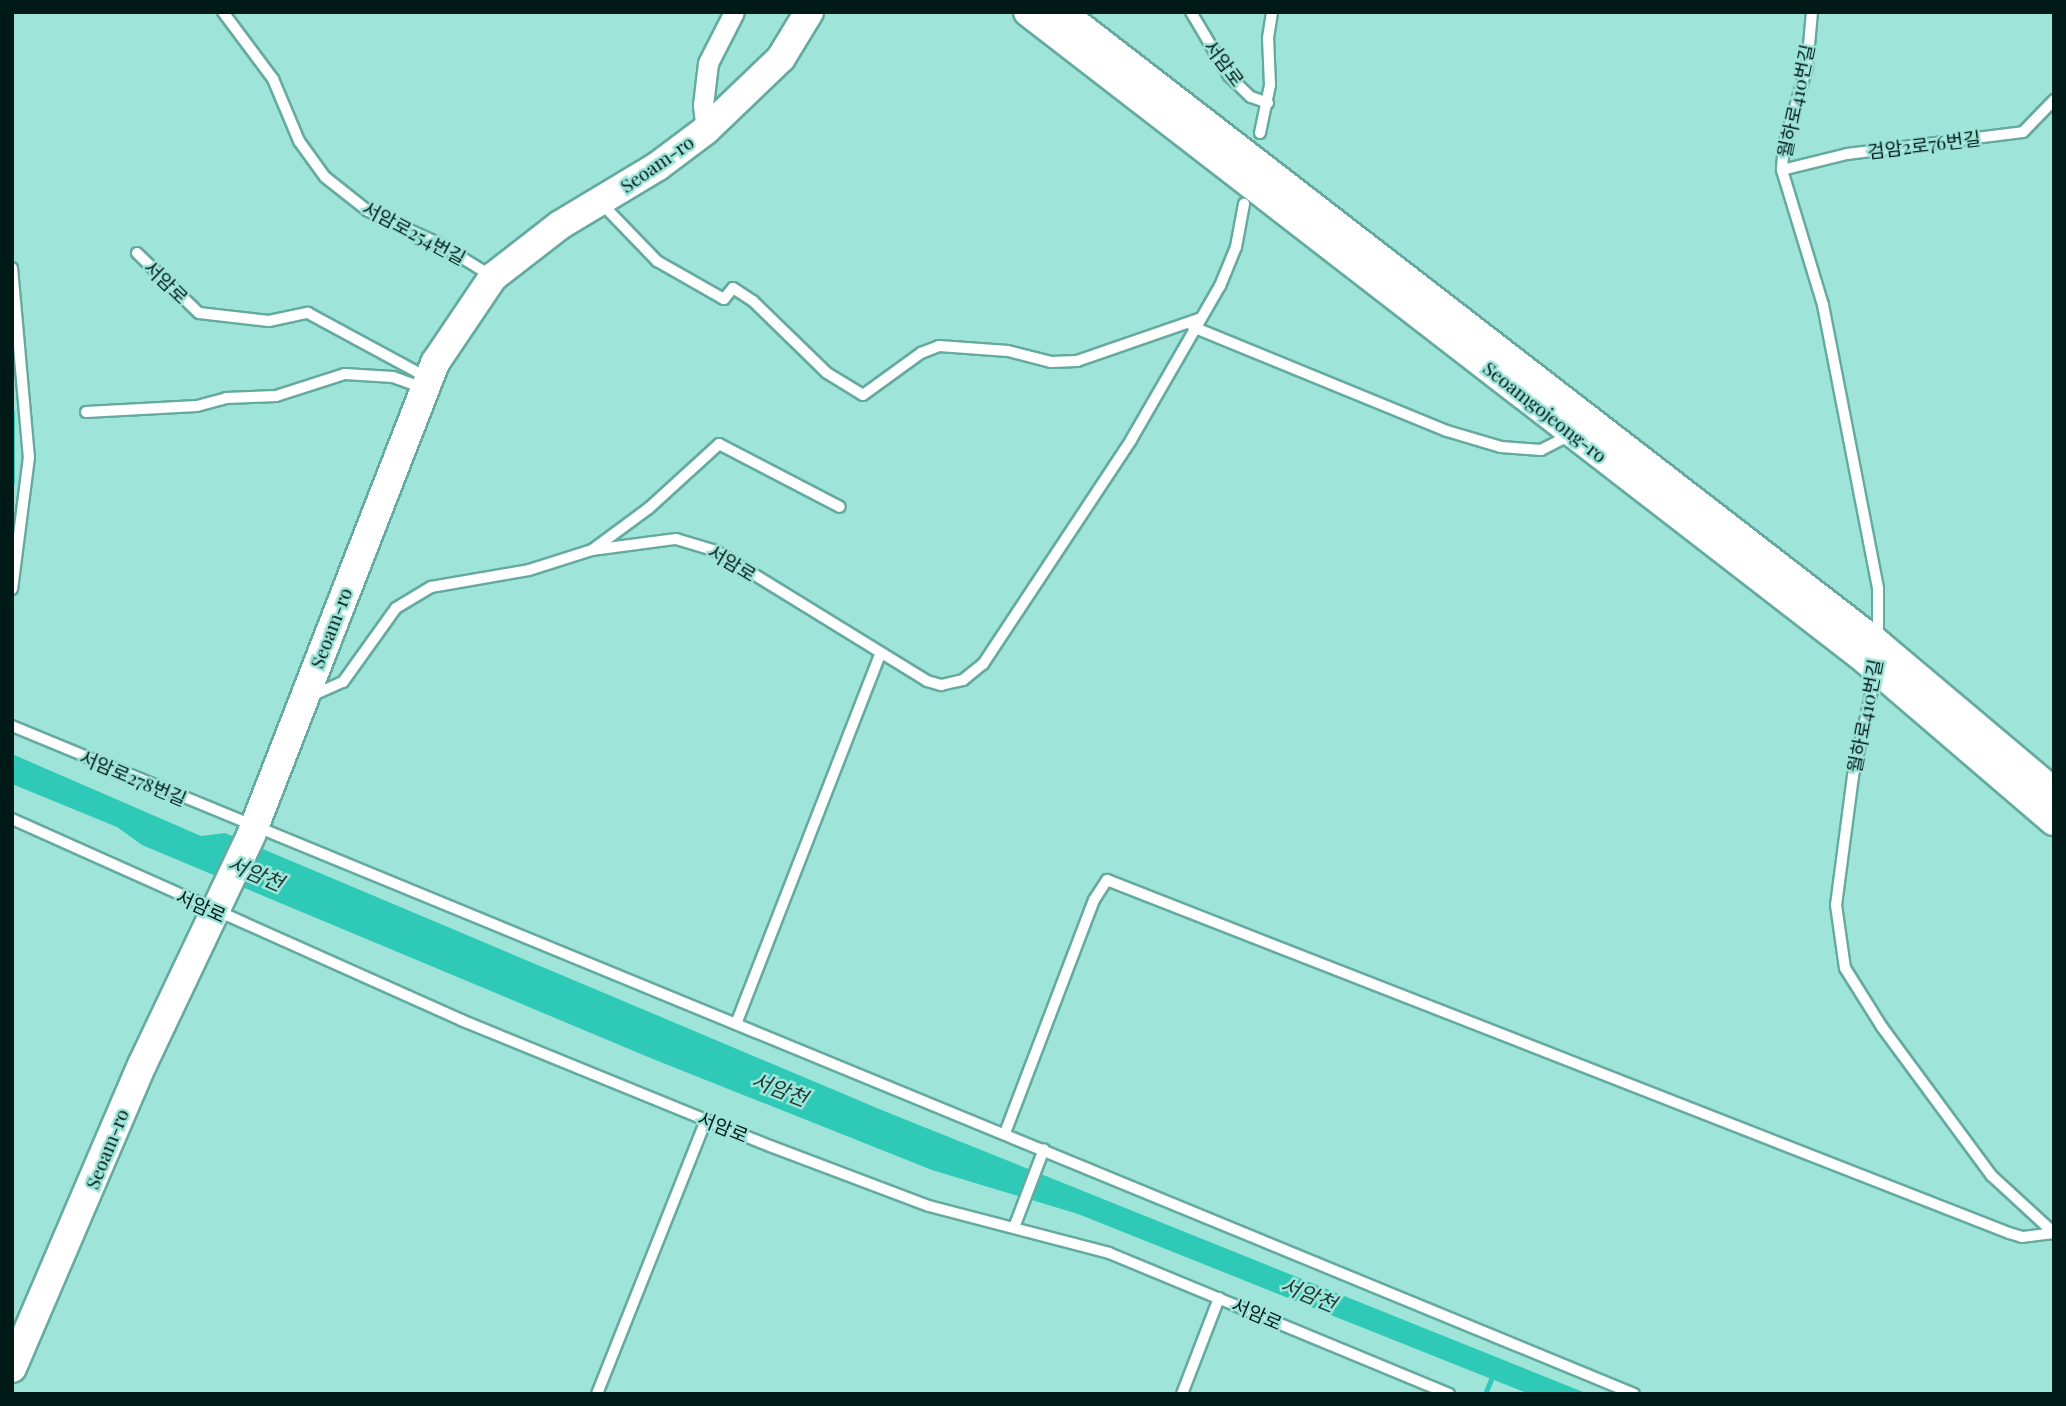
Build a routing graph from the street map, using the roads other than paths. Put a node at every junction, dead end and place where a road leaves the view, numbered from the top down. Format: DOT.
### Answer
graph roads {
  1 [pos="223,12"];
  2 [pos="734,12"];
  3 [pos="809,12"];
  4 [pos="825,12"];
  5 [pos="1028,12"];
  6 [pos="1061,12"];
  7 [pos="1191,12"];
  8 [pos="1272,12"];
  9 [pos="1812,12"];
  10 [pos="781,58"];
  11 [pos="2054,100"];
  12 [pos="1268,103"];
  13 [pos="706,130"];
  14 [pos="1260,133"];
  15 [pos="1782,170"];
  16 [pos="600,202"];
  17 [pos="1244,204"];
  18 [pos="137,253"];
  19 [pos="12,268"];
  20 [pos="494,277"];
  21 [pos="1195,323"];
  22 [pos="427,383"];
  23 [pos="86,412"];
  24 [pos="1573,434"];
  25 [pos="840,507"];
  26 [pos="592,550"];
  27 [pos="12,589"];
  28 [pos="881,653"];
  29 [pos="1878,657"];
  30 [pos="304,697"];
  31 [pos="12,726"];
  32 [pos="2054,792"];
  33 [pos="12,819"];
  34 [pos="2054,821"];
  35 [pos="252,831"];
  36 [pos="216,912"];
  37 [pos="736,1024"];
  38 [pos="706,1120"];
  39 [pos="1005,1133"];
  40 [pos="1044,1149"];
  41 [pos="1016,1222"];
  42 [pos="2053,1233"];
  43 [pos="1219,1298"];
  44 [pos="12,1368"];
  45 [pos="597,1394"];
  46 [pos="1182,1394"];
  47 [pos="1449,1394"];
  48 [pos="1634,1394"];
  1 -- 20 [label="lane, 서암로254번길"];
  2 -- 13 [label="street"];
  3 -- 10 [label="main road, Seoam-ro"];
  4 -- 10 [label="main road"];
  5 -- 24 [label="main road, Seoamgojeong-ro"];
  6 -- 29 [label="main road, Seoamgojeong-ro"];
  7 -- 12 [label="lane, 서암로"];
  8 -- 12 [label="lane"];
  9 -- 15 [label="lane, 월하로410번길"];
  10 -- 13 [label="main road, Seoam-ro"];
  11 -- 15 [label="lane, 검암2로76번길"];
  12 -- 14 [label="lane"];
  13 -- 16 [label="main road, Seoam-ro"];
  15 -- 29 [label="lane, 월하로410번길"];
  16 -- 20 [label="main road, Seoam-ro"];
  16 -- 21 [label="lane"];
  17 -- 21 [label="lane"];
  18 -- 22 [label="lane, 서암로"];
  19 -- 27 [label="lane"];
  20 -- 22 [label="main road, Seoam-ro"];
  21 -- 24 [label="lane"];
  21 -- 28 [label="lane, 서암로"];
  22 -- 23 [label="lane"];
  22 -- 30 [label="main road, Seoam-ro"];
  24 -- 29 [label="main road, Seoamgojeong-ro"];
  25 -- 26 [label="lane"];
  26 -- 28 [label="lane, 서암로"];
  26 -- 30 [label="lane, 서암로"];
  28 -- 37 [label="lane"];
  29 -- 32 [label="main road, Seoamgojeong-ro"];
  29 -- 34 [label="main road, Seoamgojeong-ro"];
  29 -- 42 [label="lane, 월하로410번길"];
  30 -- 35 [label="main road, Seoam-ro"];
  31 -- 35 [label="lane, 서암로278번길"];
  33 -- 36 [label="lane, 서암로"];
  35 -- 36 [label="main road, Seoam-ro"];
  35 -- 37 [label="lane, 서암로278번길"];
  36 -- 38 [label="lane, 서암로"];
  36 -- 44 [label="main road, Seoam-ro"];
  37 -- 39 [label="lane, 서암로278번길"];
  38 -- 41 [label="lane, 서암로"];
  38 -- 45 [label="lane"];
  39 -- 40 [label="lane, 서암로278번길"];
  39 -- 42 [label="lane"];
  40 -- 41 [label="lane"];
  40 -- 48 [label="lane, 서암로278번길"];
  41 -- 43 [label="lane, 서암로"];
  43 -- 46 [label="lane"];
  43 -- 47 [label="lane, 서암로"];
}
